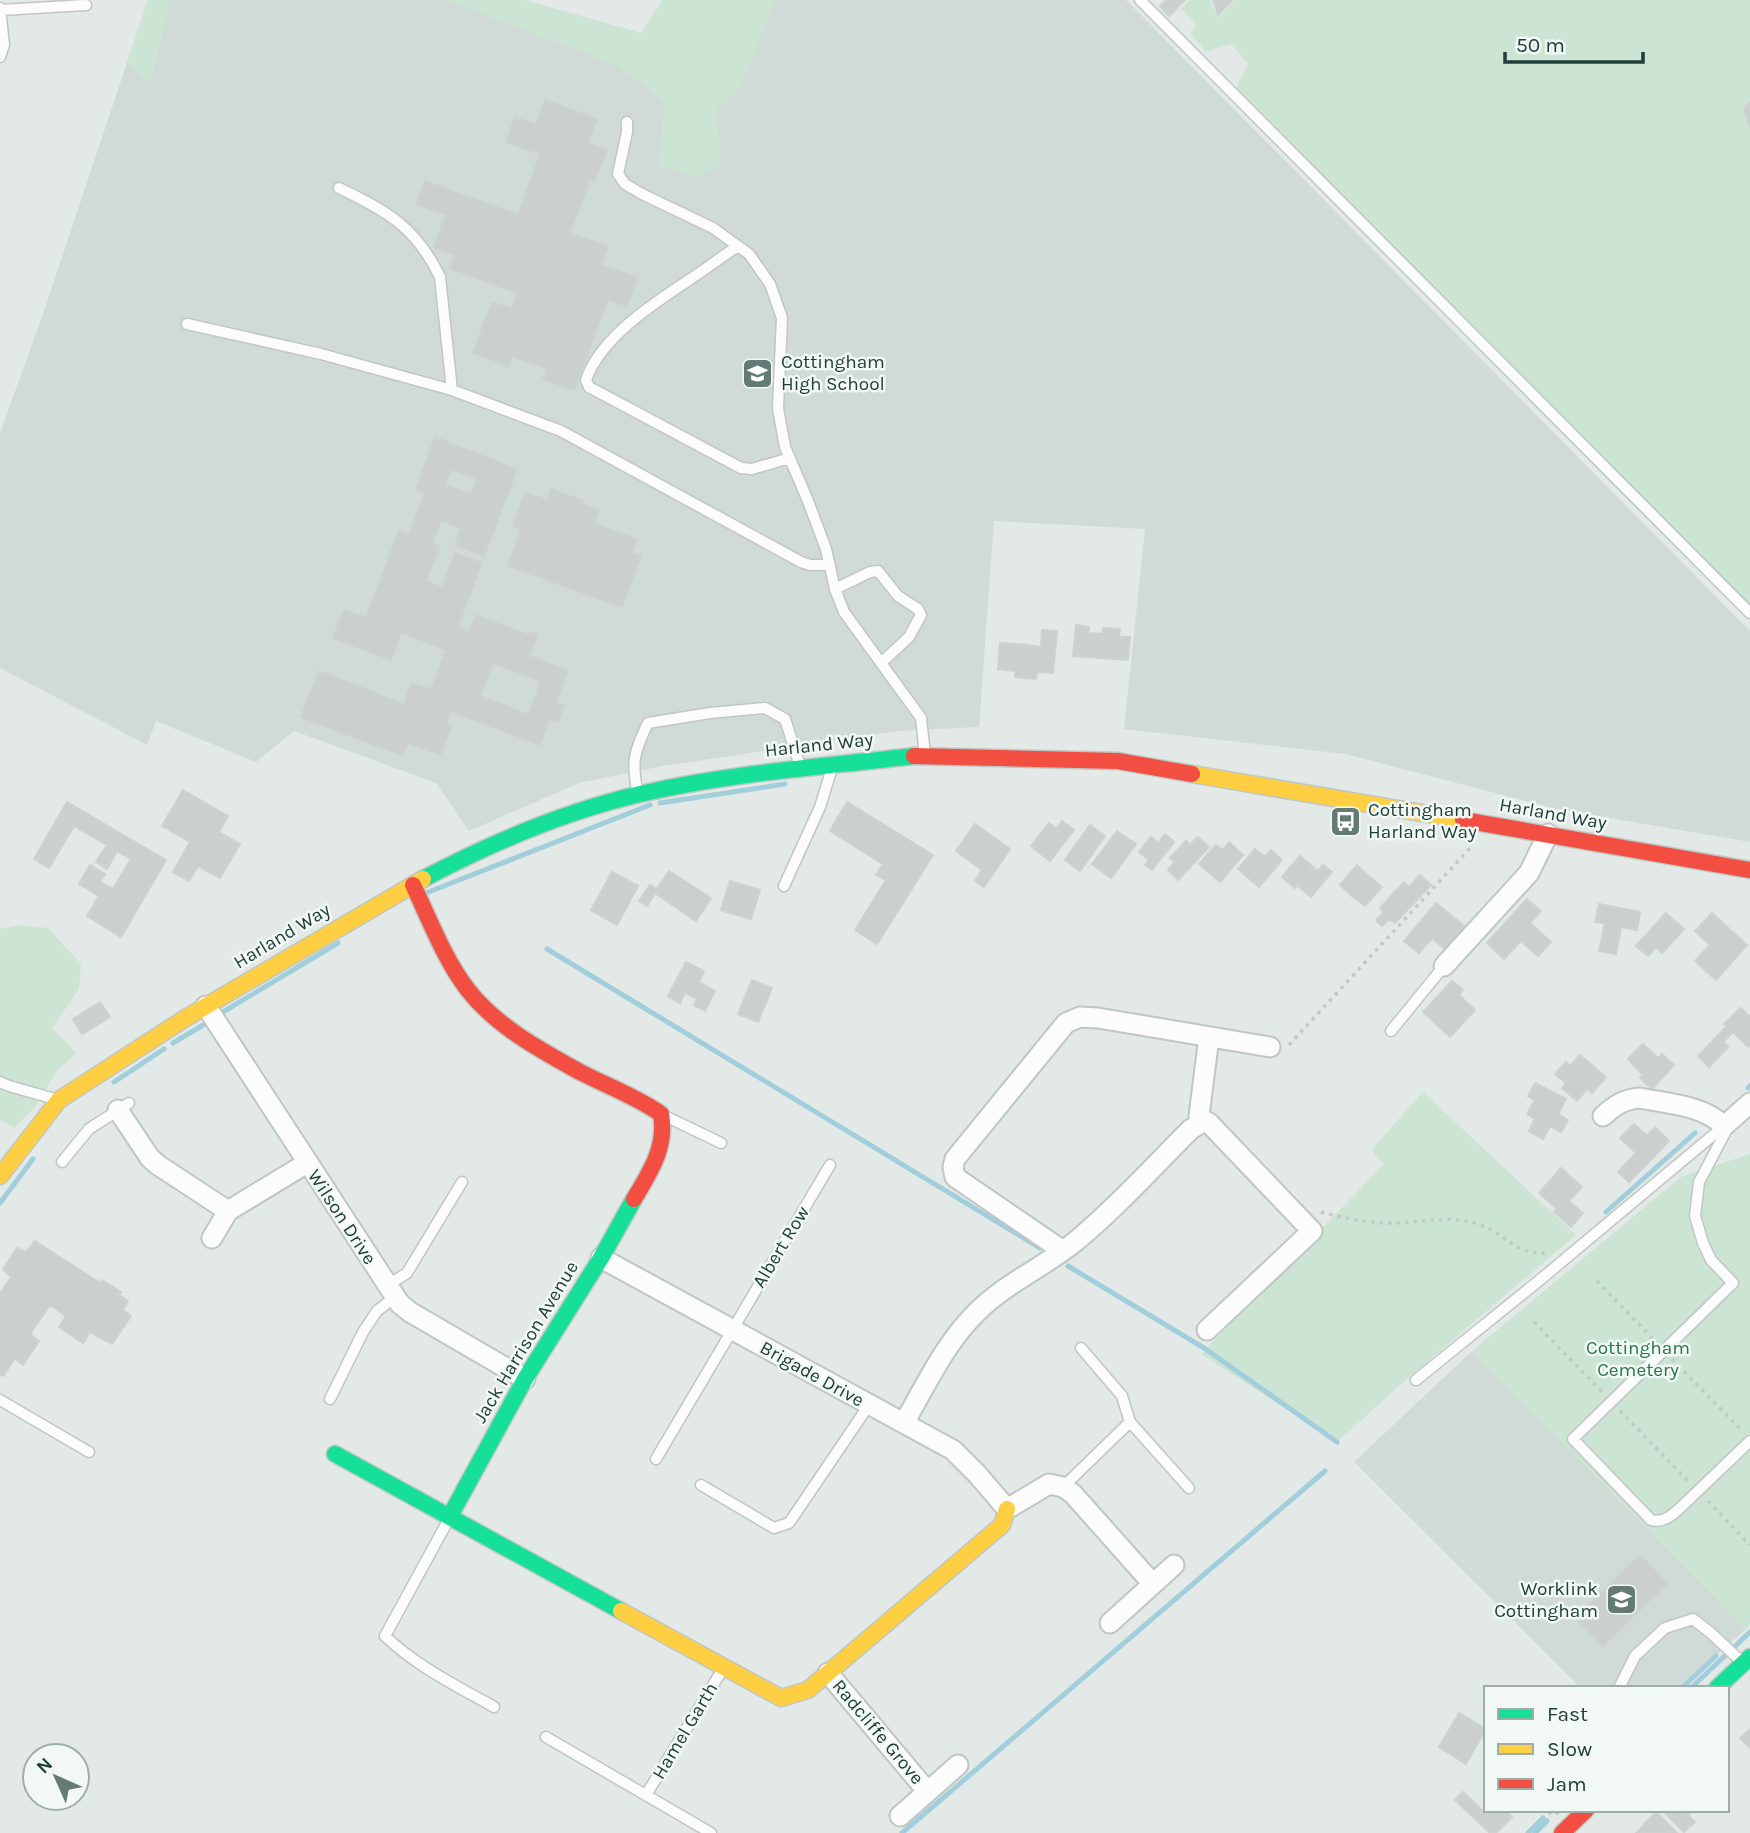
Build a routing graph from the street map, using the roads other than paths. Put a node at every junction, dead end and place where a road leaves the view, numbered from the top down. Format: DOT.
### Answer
graph roads {
  1 [pos="1145,1"];
  2 [pos="86,5"];
  3 [pos="0,9"];
  4 [pos="0,57"];
  5 [pos="627,122"];
  6 [pos="339,188"];
  7 [pos="738,246"];
  8 [pos="187,324"];
  9 [pos="452,390"];
  10 [pos="790,458"];
  11 [pos="830,565"];
  12 [pos="835,589"];
  13 [pos="1750,613"];
  14 [pos="881,663"];
  15 [pos="925,755"];
  16 [pos="834,765"];
  17 [pos="801,768"];
  18 [pos="638,794"];
  19 [pos="1548,834"];
  20 [pos="1750,870"];
  21 [pos="413,885"];
  22 [pos="784,886"];
  23 [pos="1444,965"];
  24 [pos="206,1006"];
  25 [pos="1391,1031"];
  26 [pos="1209,1037"];
  27 [pos="1270,1047"];
  28 [pos="0,1082"];
  29 [pos="59,1100"];
  30 [pos="1750,1103"];
  31 [pos="123,1107"];
  32 [pos="661,1114"];
  33 [pos="1602,1115"];
  34 [pos="1200,1124"];
  35 [pos="1724,1126"];
  36 [pos="722,1143"];
  37 [pos="62,1162"];
  38 [pos="307,1163"];
  39 [pos="830,1165"];
  40 [pos="0,1176"];
  41 [pos="462,1182"];
  42 [pos="228,1211"];
  43 [pos="212,1238"];
  44 [pos="1063,1251"];
  45 [pos="601,1258"];
  46 [pos="391,1291"];
  47 [pos="731,1329"];
  48 [pos="1207,1330"];
  49 [pos="1081,1348"];
  50 [pos="525,1379"];
  51 [pos="1416,1380"];
  52 [pos="330,1399"];
  53 [pos="0,1400"];
  54 [pos="869,1405"];
  55 [pos="1130,1422"];
  56 [pos="904,1423"];
  57 [pos="1750,1441"];
  58 [pos="89,1452"];
  59 [pos="335,1454"];
  60 [pos="656,1460"];
  61 [pos="701,1485"];
  62 [pos="1063,1487"];
  63 [pos="1189,1488"];
  64 [pos="1007,1509"];
  65 [pos="450,1516"];
  66 [pos="1174,1565"];
  67 [pos="1153,1584"];
  68 [pos="1110,1623"];
  69 [pos="1747,1660"];
  70 [pos="724,1667"];
  71 [pos="828,1673"];
  72 [pos="1620,1686"];
  73 [pos="1719,1686"];
  74 [pos="494,1707"];
  75 [pos="546,1737"];
  76 [pos="958,1765"];
  77 [pos="927,1791"];
  78 [pos="646,1795"];
  79 [pos="1584,1812"];
  80 [pos="900,1816"];
  81 [pos="711,1833"];
  82 [pos="1562,1833"];
  1 -- 13 [label="lane"];
  2 -- 3 [label="lane"];
  3 -- 4 [label="lane"];
  5 -- 7 [label="lane"];
  6 -- 9 [label="lane"];
  7 -- 10 [label="lane"];
  7 -- 10 [label="lane"];
  8 -- 9 [label="lane"];
  9 -- 11 [label="lane"];
  10 -- 11 [label="lane"];
  11 -- 12 [label="lane"];
  12 -- 14 [label="lane"];
  12 -- 14 [label="lane"];
  14 -- 15 [label="lane"];
  15 -- 16 [label="main road, Harland Way"];
  15 -- 19 [label="main road, Harland Way"];
  16 -- 17 [label="main road, Harland Way"];
  16 -- 22 [label="lane"];
  17 -- 18 [label="main road, Harland Way"];
  17 -- 18 [label="lane"];
  18 -- 21 [label="main road, Harland Way"];
  19 -- 20 [label="main road, Harland Way"];
  19 -- 23 [label="street"];
  21 -- 24 [label="main road, Harland Way"];
  21 -- 32 [label="main road"];
  23 -- 25 [label="lane"];
  24 -- 29 [label="main road, Harland Way"];
  24 -- 38 [label="street, Wilson Drive"];
  26 -- 27 [label="street"];
  26 -- 34 [label="street"];
  26 -- 44 [label="street"];
  28 -- 29 [label="lane"];
  29 -- 40 [label="main road, Harland Way"];
  30 -- 35 [label="street"];
  31 -- 37 [label="lane"];
  31 -- 42 [label="street"];
  32 -- 36 [label="lane"];
  32 -- 45 [label="main road, Jack Harrison Avenue"];
  33 -- 35 [label="street"];
  34 -- 44 [label="street"];
  34 -- 48 [label="street"];
  35 -- 51 [label="lane"];
  35 -- 57 [label="lane"];
  38 -- 42 [label="street"];
  38 -- 46 [label="street, Wilson Drive"];
  39 -- 47 [label="lane, Albert Row"];
  41 -- 46 [label="lane"];
  42 -- 43 [label="street"];
  44 -- 56 [label="street"];
  45 -- 47 [label="street, Brigade Drive"];
  45 -- 50 [label="main road, Jack Harrison Avenue"];
  46 -- 50 [label="street, Wilson Drive"];
  46 -- 52 [label="lane"];
  47 -- 54 [label="street, Brigade Drive"];
  47 -- 60 [label="lane, Albert Row"];
  49 -- 55 [label="lane"];
  50 -- 65 [label="main road, Jack Harrison Avenue"];
  53 -- 58 [label="lane"];
  54 -- 56 [label="street, Brigade Drive"];
  54 -- 61 [label="lane"];
  55 -- 62 [label="lane"];
  55 -- 63 [label="lane"];
  56 -- 64 [label="street, Brigade Drive"];
  59 -- 65 [label="main road"];
  62 -- 64 [label="street"];
  62 -- 67 [label="street"];
  64 -- 71 [label="main road"];
  65 -- 70 [label="main road"];
  65 -- 74 [label="lane"];
  66 -- 67 [label="street"];
  67 -- 68 [label="street"];
  69 -- 72 [label="lane"];
  69 -- 73 [label="main road"];
  70 -- 71 [label="main road"];
  70 -- 78 [label="lane, Hamel Garth"];
  71 -- 77 [label="street, Radcliffe Grove"];
  75 -- 78 [label="lane, Hamel Garth"];
  76 -- 77 [label="street, Radcliffe Grove"];
  77 -- 80 [label="street, Radcliffe Grove"];
  78 -- 81 [label="lane, Hamel Garth"];
  79 -- 82 [label="main road"];
}
